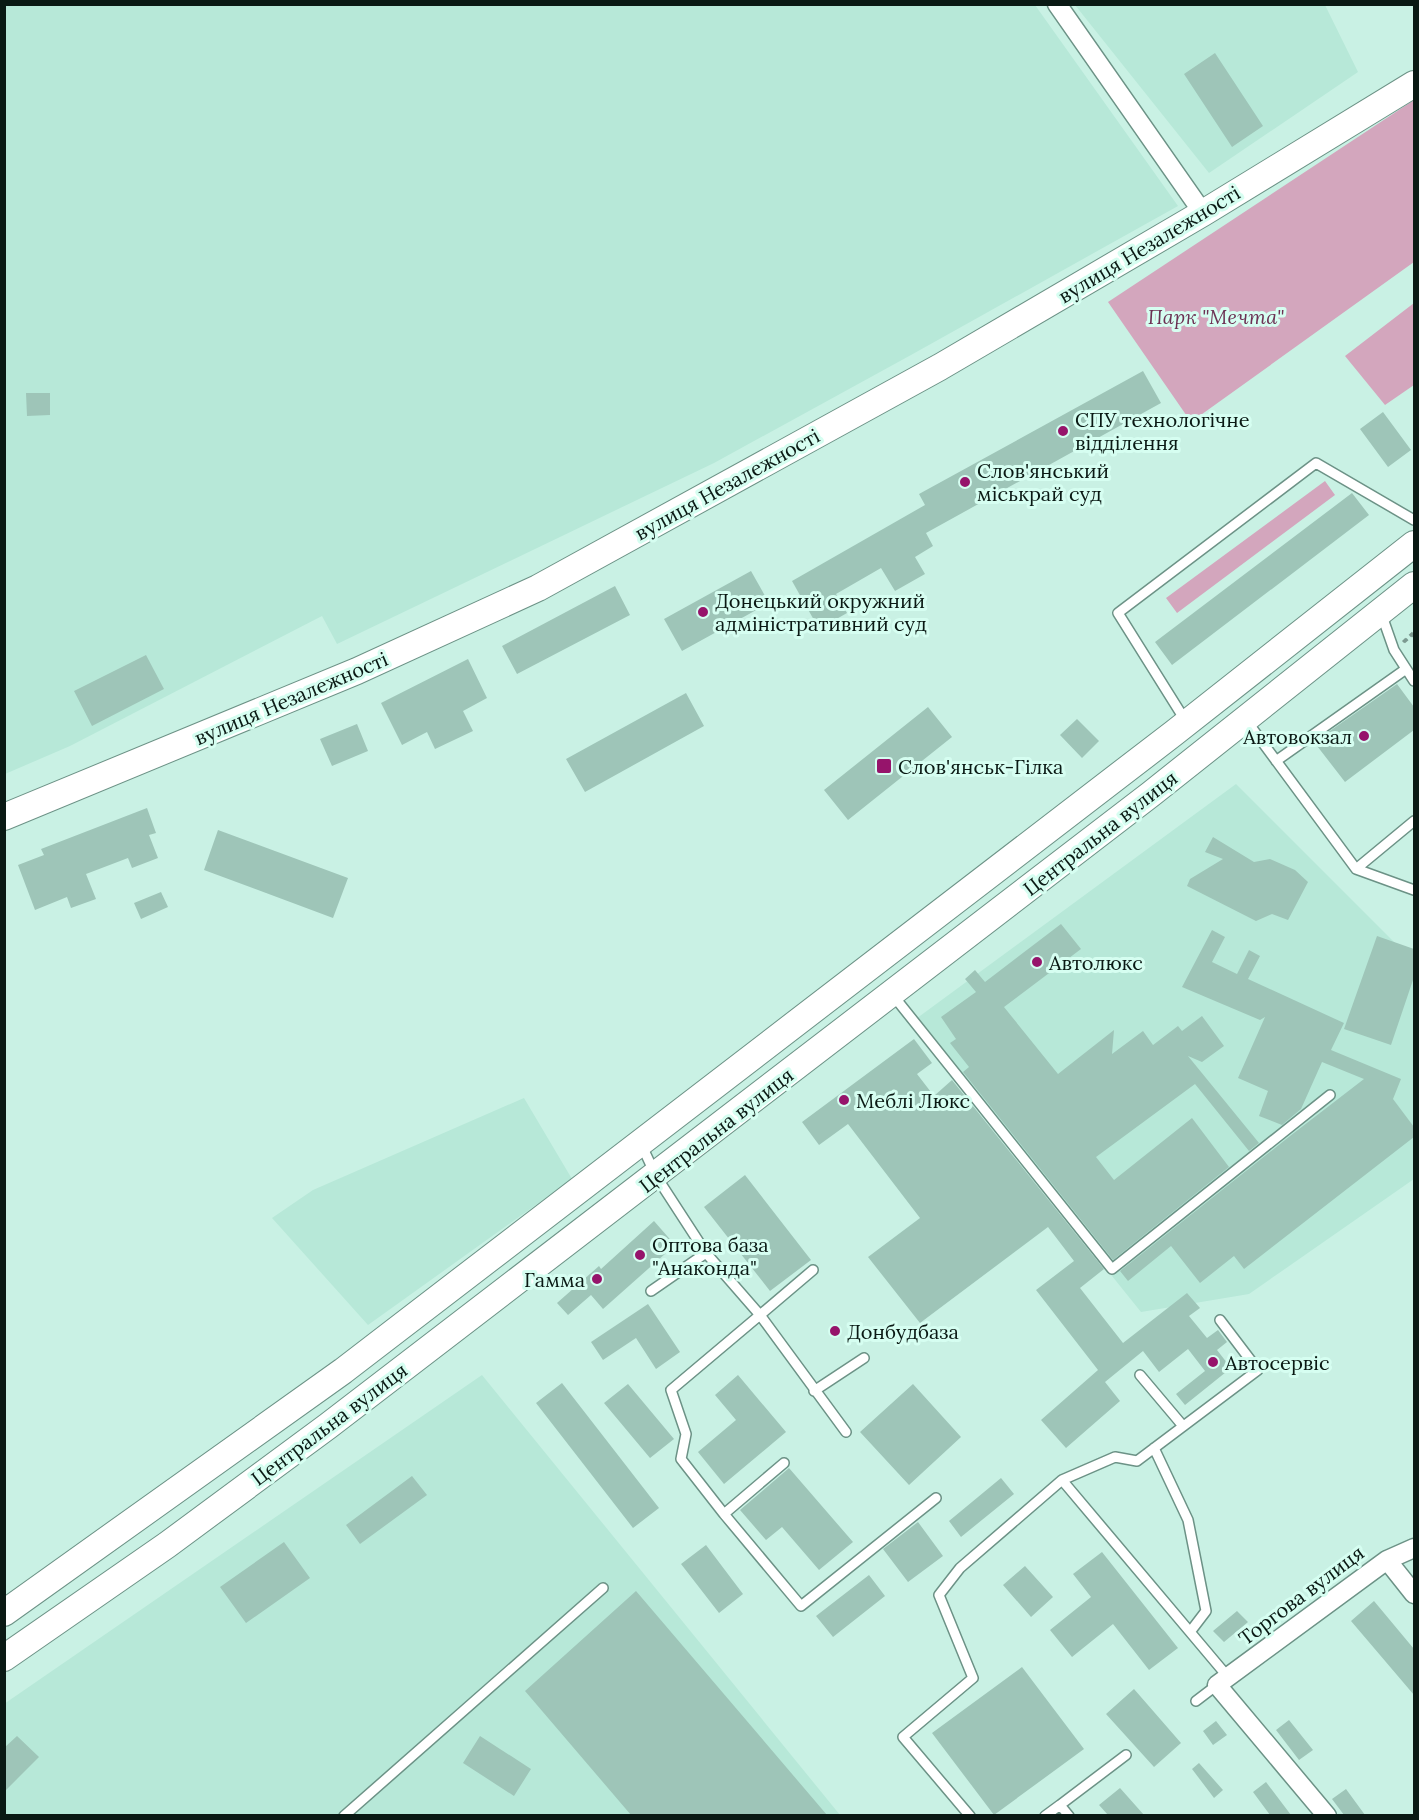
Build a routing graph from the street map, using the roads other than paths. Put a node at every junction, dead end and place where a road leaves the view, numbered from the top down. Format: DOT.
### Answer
graph roads {
  1 [pos="1057,4"];
  2 [pos="1414,84"];
  3 [pos="1203,213"];
  4 [pos="1414,520"];
  5 [pos="1414,544"];
  6 [pos="1414,585"];
  7 [pos="1380,611"];
  8 [pos="1406,669"];
  9 [pos="1414,681"];
  10 [pos="1246,719"];
  11 [pos="1187,723"];
  12 [pos="1276,761"];
  13 [pos="4,817"];
  14 [pos="1414,821"];
  15 [pos="1356,869"];
  16 [pos="1414,890"];
  17 [pos="892,994"];
  18 [pos="1330,1095"];
  19 [pos="640,1142"];
  20 [pos="656,1176"];
  21 [pos="706,1253"];
  22 [pos="813,1270"];
  23 [pos="651,1291"];
  24 [pos="760,1315"];
  25 [pos="1220,1320"];
  26 [pos="864,1358"];
  27 [pos="1140,1375"];
  28 [pos="814,1391"];
  29 [pos="1184,1426"];
  30 [pos="846,1432"];
  31 [pos="1154,1448"];
  32 [pos="784,1463"];
  33 [pos="1062,1480"];
  34 [pos="936,1498"];
  35 [pos="723,1514"];
  36 [pos="1414,1548"];
  37 [pos="1387,1560"];
  38 [pos="603,1588"];
  39 [pos="1414,1594"];
  40 [pos="4,1613"];
  41 [pos="1190,1632"];
  42 [pos="4,1658"];
  43 [pos="1223,1681"];
  44 [pos="1196,1701"];
  45 [pos="1126,1755"];
  46 [pos="1060,1805"];
  47 [pos="344,1815"];
  48 [pos="970,1815"];
  49 [pos="1045,1815"];
  50 [pos="1069,1815"];
  51 [pos="1327,1815"];
  1 -- 3 [label="street"];
  2 -- 3 [label="street, вулиця Незалежності"];
  3 -- 13 [label="street, вулиця Незалежності"];
  4 -- 11 [label="lane"];
  5 -- 11 [label="street, Центральна вулиця"];
  6 -- 7 [label="street, Центральна вулиця"];
  7 -- 8 [label="lane"];
  7 -- 10 [label="street, Центральна вулиця"];
  8 -- 9 [label="lane"];
  8 -- 12 [label="lane"];
  10 -- 12 [label="lane"];
  10 -- 17 [label="street, Центральна вулиця"];
  11 -- 19 [label="street, Центральна вулиця"];
  12 -- 15 [label="lane"];
  14 -- 15 [label="lane"];
  15 -- 16 [label="lane"];
  17 -- 18 [label="lane"];
  17 -- 20 [label="street, Центральна вулиця"];
  19 -- 20 [label="lane"];
  19 -- 40 [label="street, Центральна вулиця"];
  20 -- 21 [label="lane"];
  20 -- 42 [label="street, Центральна вулиця"];
  21 -- 23 [label="lane"];
  21 -- 24 [label="lane"];
  22 -- 24 [label="lane"];
  24 -- 28 [label="lane"];
  24 -- 35 [label="lane"];
  25 -- 29 [label="lane"];
  26 -- 28 [label="lane"];
  27 -- 29 [label="lane"];
  28 -- 30 [label="lane"];
  29 -- 31 [label="lane"];
  31 -- 33 [label="lane"];
  31 -- 41 [label="lane"];
  32 -- 35 [label="lane"];
  33 -- 41 [label="lane"];
  33 -- 48 [label="lane"];
  34 -- 35 [label="lane"];
  36 -- 37 [label="street, Торгова вулиця"];
  37 -- 39 [label="street"];
  37 -- 43 [label="street, Торгова вулиця"];
  38 -- 47 [label="lane"];
  41 -- 43 [label="lane"];
  43 -- 44 [label="lane"];
  43 -- 51 [label="street"];
  45 -- 46 [label="lane"];
  46 -- 49 [label="lane"];
  46 -- 50 [label="lane"];
}
